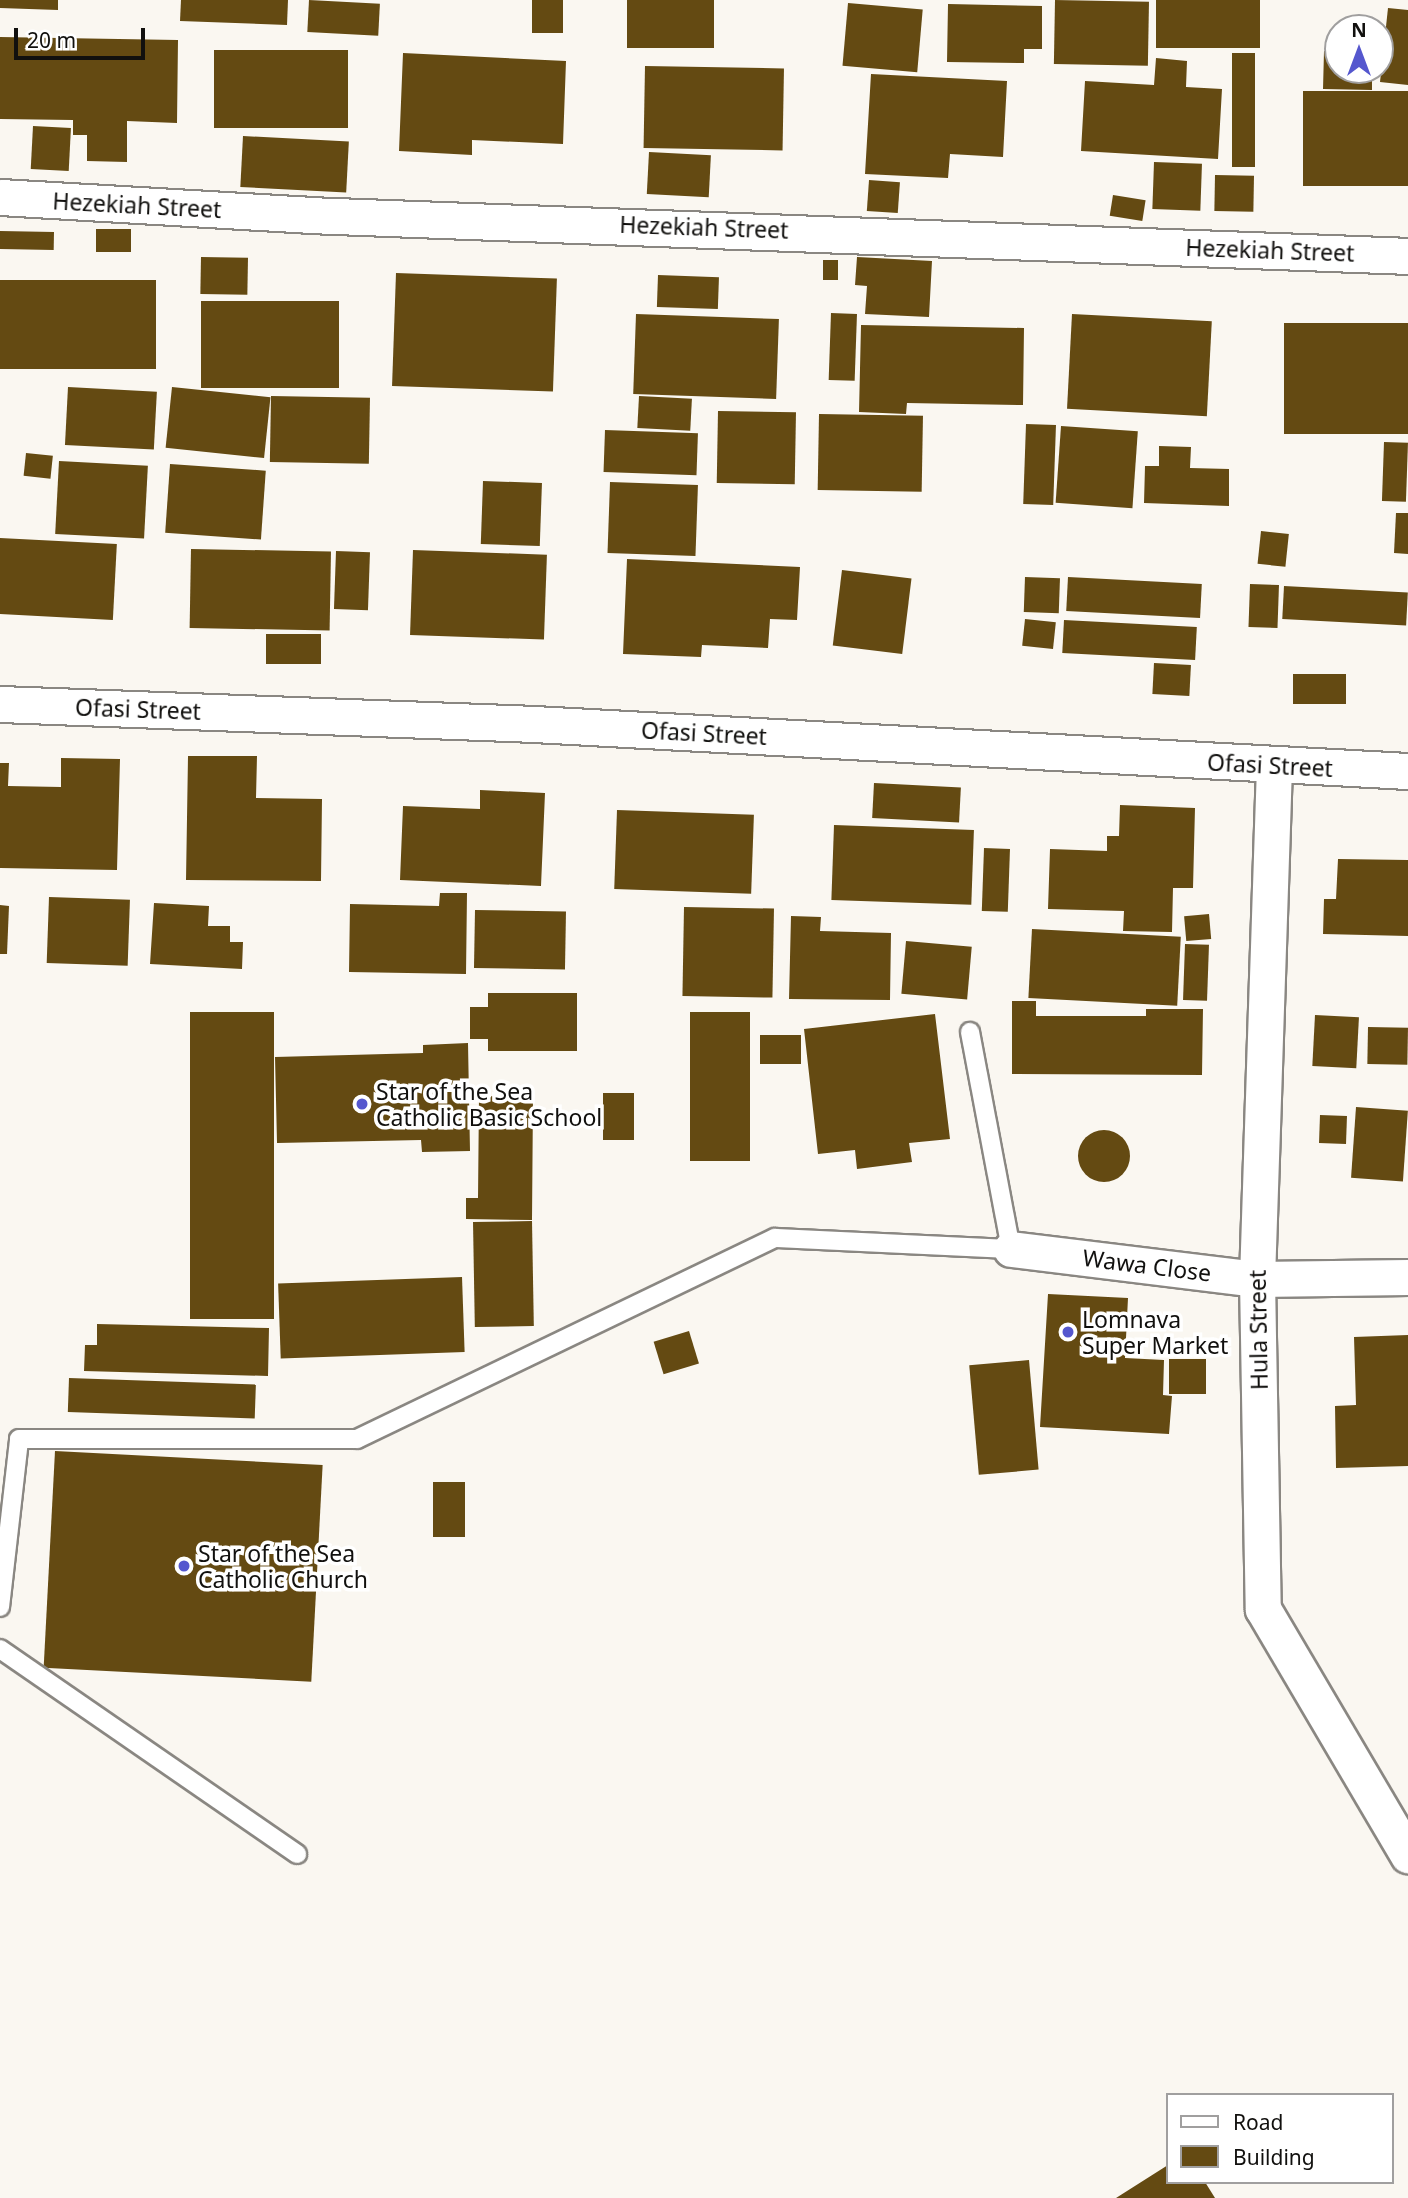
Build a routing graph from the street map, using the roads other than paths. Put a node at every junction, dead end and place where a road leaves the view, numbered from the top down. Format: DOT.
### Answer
graph roads {
  1 [pos="0,197"];
  2 [pos="1408,256"];
  3 [pos="0,704"];
  4 [pos="1274,766"];
  5 [pos="1408,771"];
  6 [pos="970,1032"];
  7 [pos="1011,1249"];
  8 [pos="1408,1277"];
  9 [pos="1257,1279"];
  10 [pos="0,1607"];
  11 [pos="0,1649"];
  12 [pos="298,1854"];
  13 [pos="1408,1855"];
  1 -- 2 [label="street, Hezekiah Street"];
  3 -- 4 [label="street, Ofasi Street"];
  4 -- 5 [label="street, Ofasi Street"];
  4 -- 9 [label="street, Hula Street"];
  6 -- 7 [label="lane"];
  7 -- 9 [label="street, Wawa Close"];
  7 -- 10 [label="lane"];
  8 -- 9 [label="street, Wawa Close"];
  9 -- 13 [label="street, Hula Street"];
  11 -- 12 [label="lane"];
}
